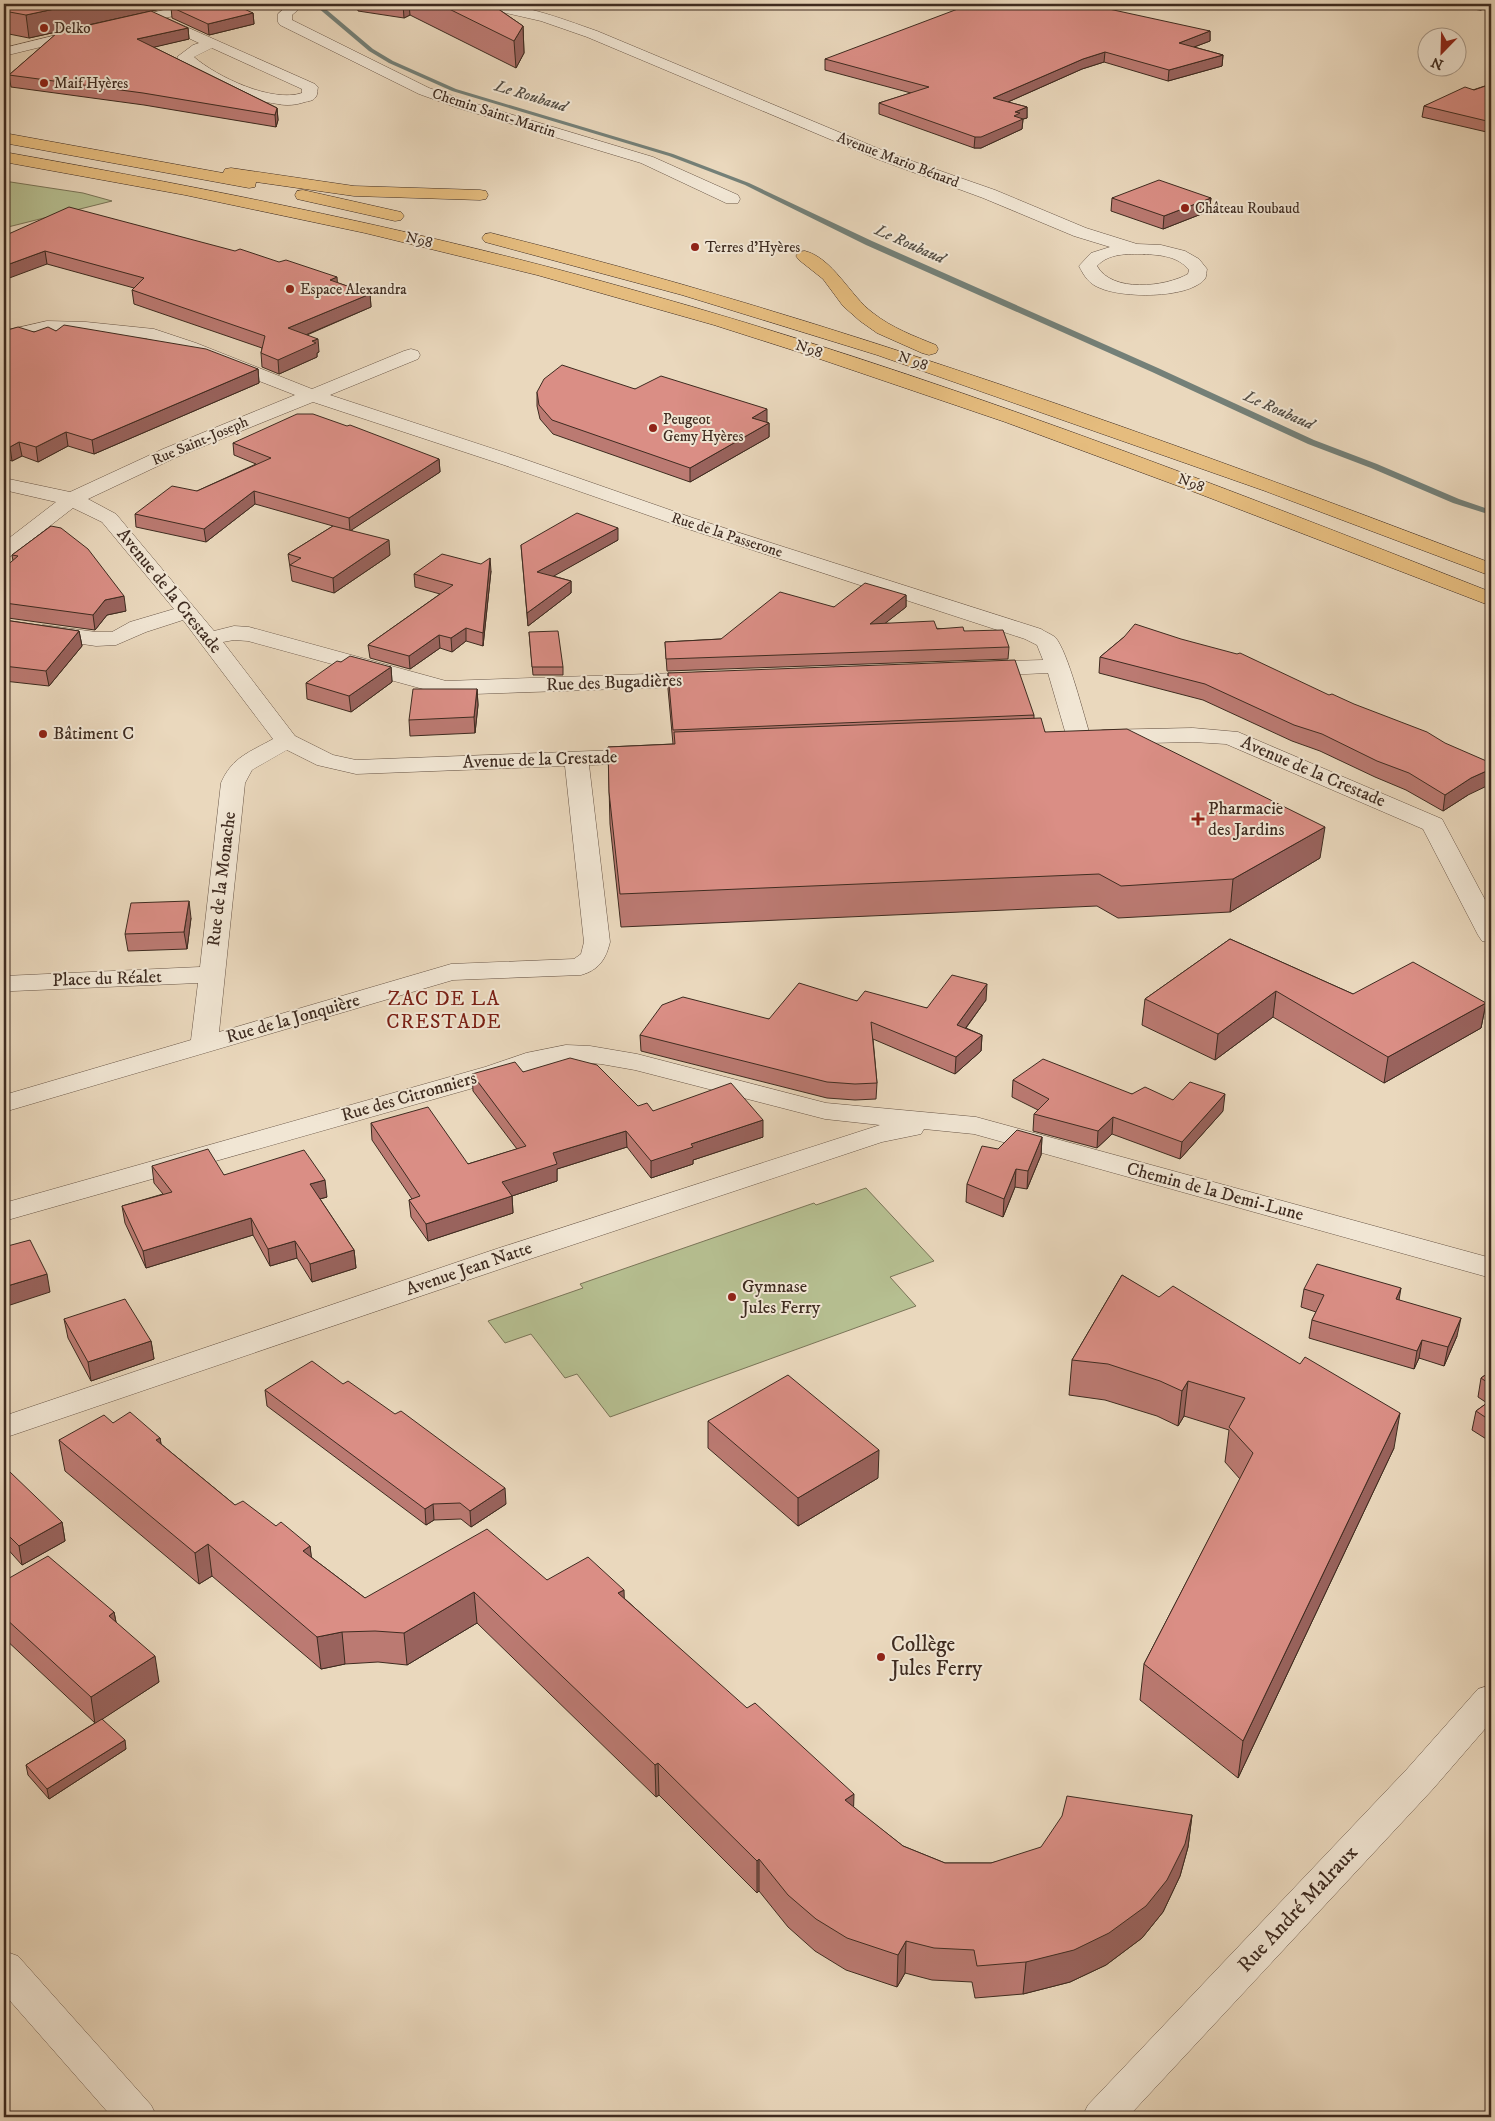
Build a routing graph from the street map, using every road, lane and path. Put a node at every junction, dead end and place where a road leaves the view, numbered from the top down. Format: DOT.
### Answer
graph roads {
  1 [pos="209,4"];
  2 [pos="298,4"];
  3 [pos="485,4"];
  4 [pos="154,16"];
  5 [pos="213,43"];
  6 [pos="4,52"];
  7 [pos="4,138"];
  8 [pos="110,156"];
  9 [pos="4,157"];
  10 [pos="480,195"];
  11 [pos="732,199"];
  12 [pos="414,220"];
  13 [pos="1080,232"];
  14 [pos="478,235"];
  15 [pos="1136,249"];
  16 [pos="805,256"];
  17 [pos="1091,260"];
  18 [pos="4,337"];
  19 [pos="411,355"];
  20 [pos="311,396"];
  21 [pos="4,484"];
  22 [pos="1270,486"];
  23 [pos="72,499"];
  24 [pos="4,552"];
  25 [pos="1491,570"];
  26 [pos="1491,600"];
  27 [pos="188,612"];
  28 [pos="28,630"];
  29 [pos="208,639"];
  30 [pos="1058,666"];
  31 [pos="959,670"];
  32 [pos="722,679"];
  33 [pos="1079,738"];
  34 [pos="1053,739"];
  35 [pos="287,741"];
  36 [pos="665,755"];
  37 [pos="576,758"];
  38 [pos="1491,935"];
  39 [pos="212,974"];
  40 [pos="4,984"];
  41 [pos="204,1045"];
  42 [pos="4,1104"];
  43 [pos="937,1123"];
  44 [pos="4,1212"];
  45 [pos="1491,1268"];
  46 [pos="4,1427"];
  47 [pos="1491,1698"];
  48 [pos="4,1967"];
  49 [pos="137,2117"];
  50 [pos="1102,2117"];
  1 -- 4 [label="street"];
  2 -- 11 [label="street, Chemin Saint-Martin"];
  3 -- 13 [label="street, Avenue Mario Bénard"];
  4 -- 5 [label="street"];
  4 -- 6 [label="street"];
  5 -- 5 [label="street"];
  7 -- 8 [label="highway"];
  8 -- 10 [label="highway"];
  8 -- 12 [label="highway"];
  9 -- 26 [label="highway, N98 / N 98"];
  13 -- 15 [label="street, Avenue Mario Bénard"];
  13 -- 17 [label="street"];
  14 -- 22 [label="highway, N 98"];
  15 -- 17 [label="street"];
  15 -- 17 [label="street"];
  16 -- 22 [label="highway"];
  18 -- 20 [label="street, Rue de la Passerone"];
  19 -- 20 [label="street, Rue Saint-Joseph"];
  20 -- 23 [label="street, Rue Saint-Joseph"];
  20 -- 30 [label="street, Rue de la Passerone"];
  21 -- 23 [label="street, Avenue de la Crestade"];
  22 -- 25 [label="highway"];
  23 -- 24 [label="street, Rue Saint-Joseph"];
  23 -- 27 [label="street, Avenue de la Crestade"];
  27 -- 28 [label="street"];
  27 -- 29 [label="street, Avenue de la Crestade"];
  29 -- 32 [label="street, Rue des Bugadières"];
  29 -- 35 [label="street, Avenue de la Crestade"];
  30 -- 31 [label="street"];
  30 -- 33 [label="street, Rue de la Passerone"];
  33 -- 34 [label="street, Avenue de la Crestade"];
  33 -- 38 [label="street, Avenue de la Crestade"];
  35 -- 37 [label="street, Avenue de la Crestade"];
  35 -- 39 [label="street, Rue de la Monache"];
  36 -- 37 [label="street, Avenue de la Crestade"];
  37 -- 41 [label="street, Rue de la Jonquière"];
  39 -- 40 [label="street, Place du Réalet"];
  39 -- 41 [label="street, Rue de la Monache"];
  41 -- 42 [label="street, Rue de la Jonquière"];
  43 -- 44 [label="street, Rue des Citronniers"];
  43 -- 45 [label="street, Chemin de la Demi-Lune"];
  43 -- 46 [label="street, Avenue Jean Natte"];
  47 -- 50 [label="street, Rue André Malraux"];
  48 -- 49 [label="street"];
}
